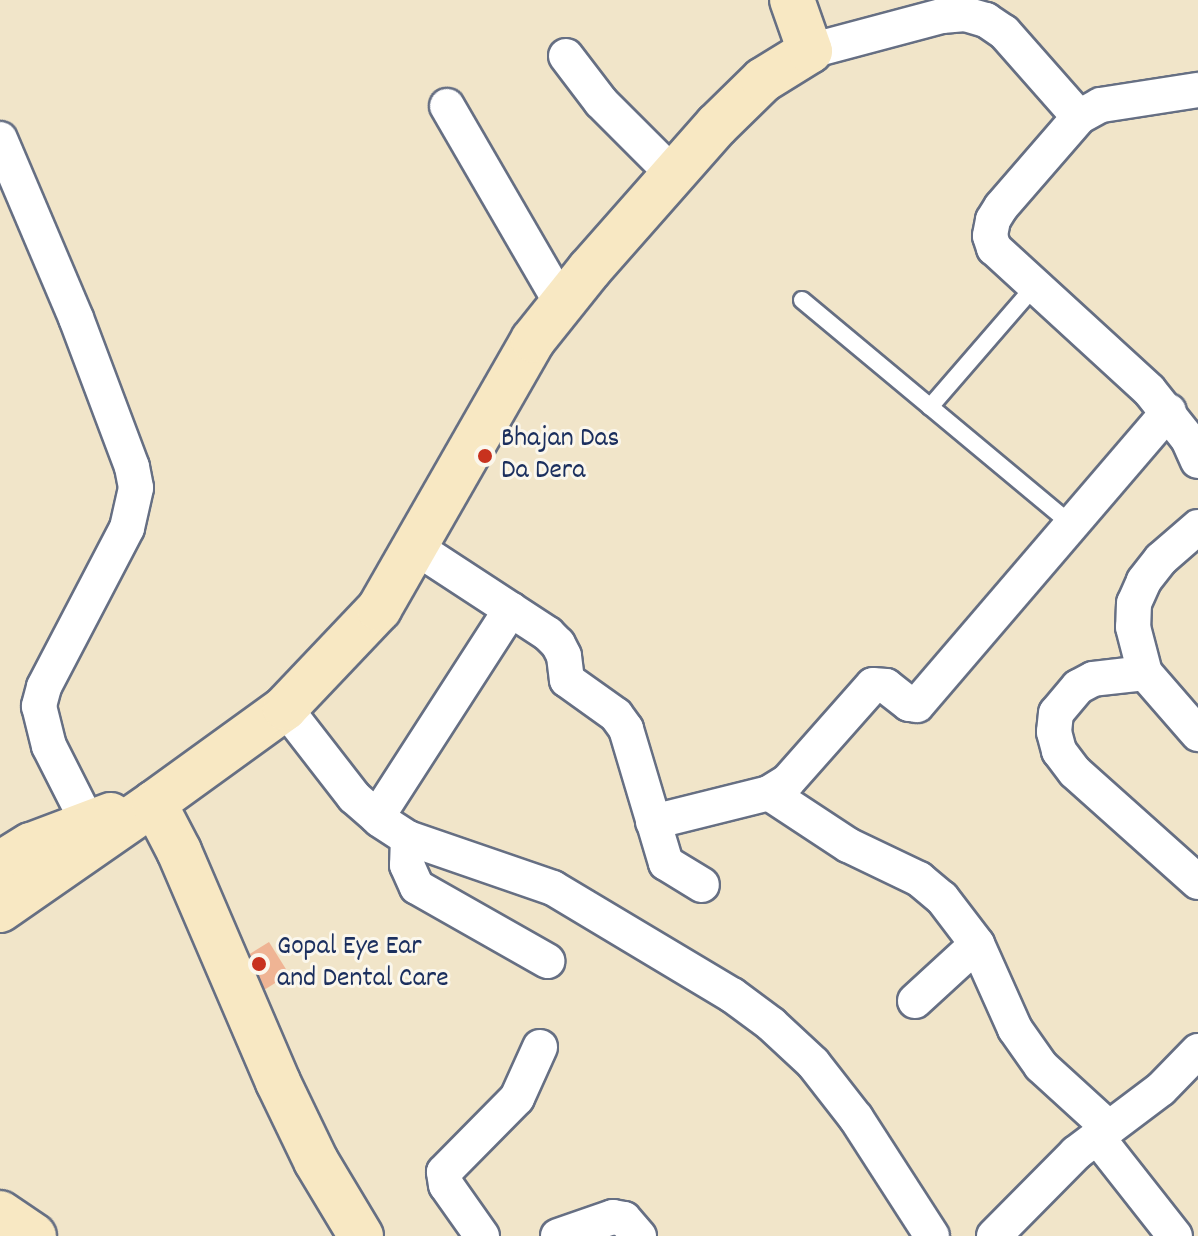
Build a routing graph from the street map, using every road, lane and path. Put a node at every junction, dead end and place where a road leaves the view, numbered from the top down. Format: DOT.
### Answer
graph roads {
  1 [pos="792,0"];
  2 [pos="810,51"];
  3 [pos="566,56"];
  4 [pos="1198,90"];
  5 [pos="447,106"];
  6 [pos="1079,117"];
  7 [pos="0,139"];
  8 [pos="673,174"];
  9 [pos="1034,287"];
  10 [pos="802,300"];
  11 [pos="562,304"];
  12 [pos="930,407"];
  13 [pos="1169,411"];
  14 [pos="1198,461"];
  15 [pos="1072,525"];
  16 [pos="1198,527"];
  17 [pos="415,547"];
  18 [pos="511,609"];
  19 [pos="1145,673"];
  20 [pos="285,708"];
  21 [pos="1198,734"];
  22 [pos="769,793"];
  23 [pos="154,803"];
  24 [pos="377,817"];
  25 [pos="87,821"];
  26 [pos="653,822"];
  27 [pos="408,838"];
  28 [pos="0,864"];
  29 [pos="1198,882"];
  30 [pos="702,885"];
  31 [pos="0,910"];
  32 [pos="977,944"];
  33 [pos="547,961"];
  34 [pos="915,1001"];
  35 [pos="540,1047"];
  36 [pos="1198,1051"];
  37 [pos="1103,1132"];
  38 [pos="0,1213"];
  39 [pos="34,1236"];
  40 [pos="361,1236"];
  41 [pos="482,1236"];
  42 [pos="558,1236"];
  43 [pos="639,1236"];
  44 [pos="932,1236"];
  45 [pos="994,1236"];
  46 [pos="1175,1236"];
  1 -- 2 [label="street"];
  2 -- 6 [label="street"];
  2 -- 8 [label="street"];
  3 -- 8 [label="street"];
  4 -- 6 [label="street"];
  5 -- 11 [label="street"];
  6 -- 9 [label="street"];
  7 -- 25 [label="street"];
  8 -- 11 [label="street"];
  9 -- 12 [label="lane"];
  9 -- 13 [label="street"];
  10 -- 12 [label="lane"];
  11 -- 17 [label="street"];
  12 -- 15 [label="lane"];
  13 -- 14 [label="street"];
  13 -- 15 [label="street"];
  15 -- 22 [label="street"];
  16 -- 19 [label="street"];
  17 -- 18 [label="street"];
  17 -- 20 [label="street"];
  18 -- 24 [label="street"];
  18 -- 26 [label="street"];
  19 -- 21 [label="street"];
  19 -- 29 [label="street"];
  20 -- 23 [label="street"];
  20 -- 24 [label="street"];
  22 -- 26 [label="street"];
  22 -- 32 [label="street"];
  23 -- 25 [label="street"];
  23 -- 31 [label="street"];
  23 -- 40 [label="street"];
  24 -- 27 [label="street"];
  25 -- 28 [label="street"];
  26 -- 30 [label="street"];
  27 -- 33 [label="street"];
  27 -- 44 [label="street"];
  32 -- 34 [label="street"];
  32 -- 37 [label="street"];
  35 -- 41 [label="street"];
  36 -- 37 [label="street"];
  37 -- 45 [label="street"];
  37 -- 46 [label="street"];
  38 -- 39 [label="street"];
  42 -- 43 [label="street"];
}
